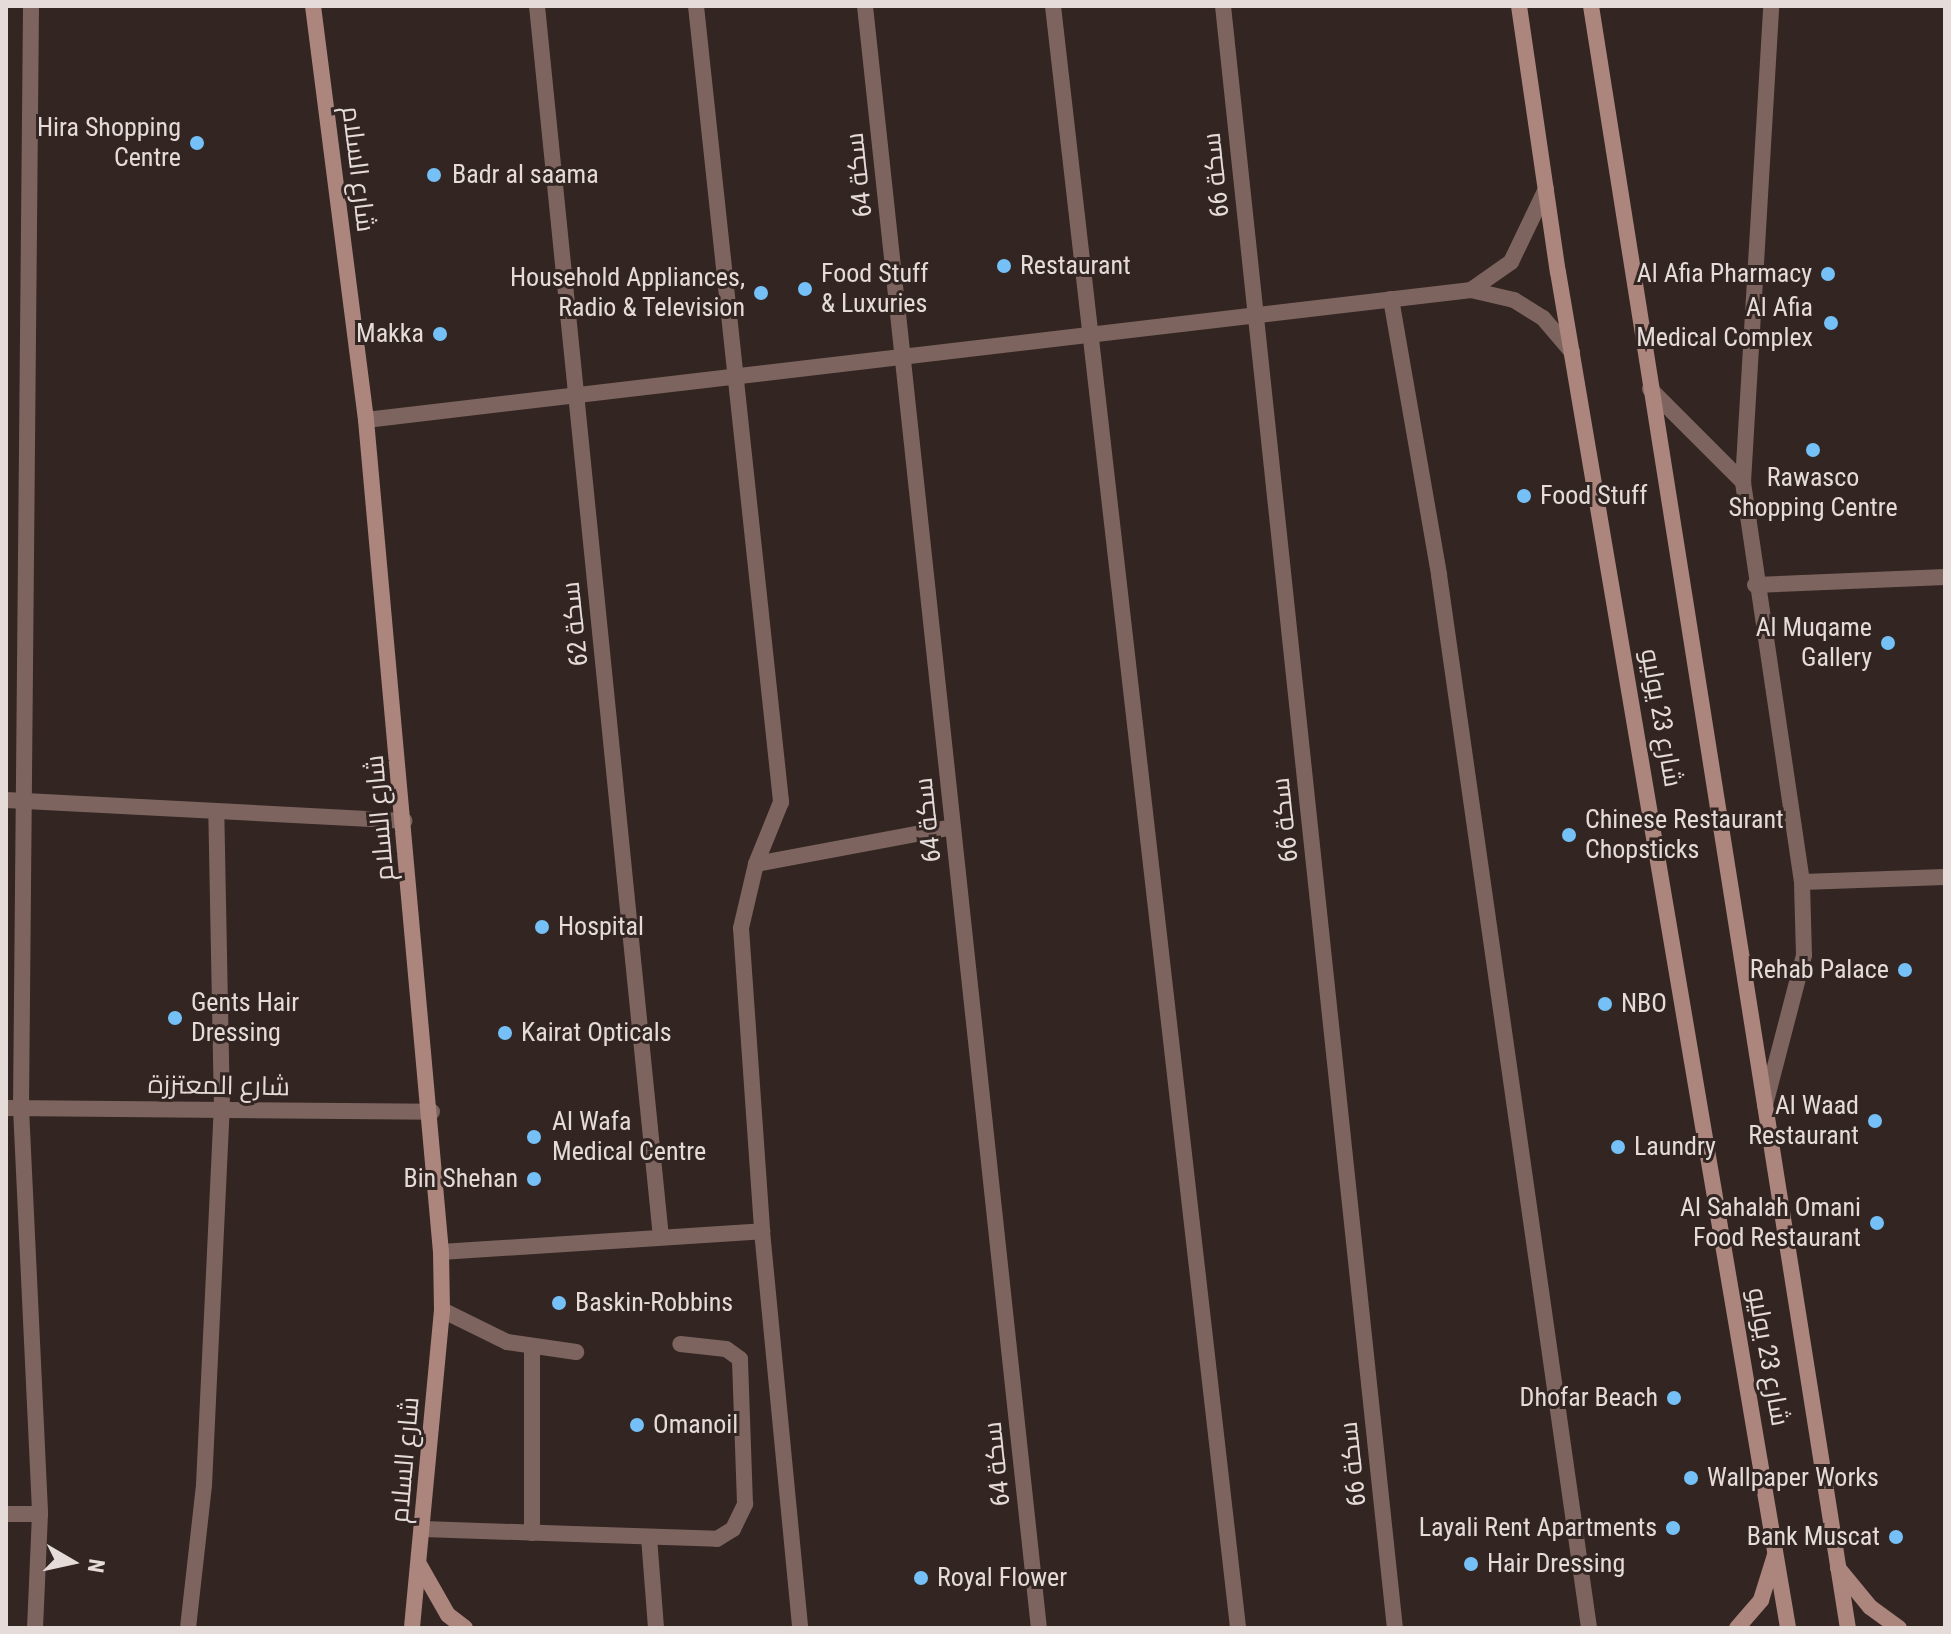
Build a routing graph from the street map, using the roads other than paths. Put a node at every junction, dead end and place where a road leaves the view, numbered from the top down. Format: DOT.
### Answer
graph roads {
  1 [pos="31,6"];
  2 [pos="313,6"];
  3 [pos="537,6"];
  4 [pos="696,6"];
  5 [pos="865,6"];
  6 [pos="1053,6"];
  7 [pos="1223,6"];
  8 [pos="1519,6"];
  9 [pos="1591,6"];
  10 [pos="1771,6"];
  11 [pos="1546,189"];
  12 [pos="1471,290"];
  13 [pos="1391,299"];
  14 [pos="1255,315"];
  15 [pos="1090,334"];
  16 [pos="1572,352"];
  17 [pos="902,356"];
  18 [pos="735,376"];
  19 [pos="1650,389"];
  20 [pos="576,395"];
  21 [pos="366,420"];
  22 [pos="1743,482"];
  23 [pos="1945,577"];
  24 [pos="1755,585"];
  25 [pos="14,801"];
  26 [pos="216,811"];
  27 [pos="404,821"];
  28 [pos="953,827"];
  29 [pos="756,864"];
  30 [pos="1945,877"];
  31 [pos="1802,882"];
  32 [pos="14,1108"];
  33 [pos="222,1110"];
  34 [pos="1764,1111"];
  35 [pos="432,1112"];
  36 [pos="762,1231"];
  37 [pos="661,1237"];
  38 [pos="441,1252"];
  39 [pos="442,1310"];
  40 [pos="680,1344"];
  41 [pos="532,1350"];
  42 [pos="576,1352"];
  43 [pos="6,1514"];
  44 [pos="40,1514"];
  45 [pos="423,1529"];
  46 [pos="532,1533"];
  47 [pos="649,1537"];
  48 [pos="1776,1549"];
  49 [pos="419,1565"];
  50 [pos="1838,1568"];
  51 [pos="35,1628"];
  52 [pos="188,1628"];
  53 [pos="412,1628"];
  54 [pos="465,1628"];
  55 [pos="656,1628"];
  56 [pos="800,1628"];
  57 [pos="1039,1628"];
  58 [pos="1238,1628"];
  59 [pos="1395,1628"];
  60 [pos="1589,1628"];
  61 [pos="1737,1628"];
  62 [pos="1788,1628"];
  63 [pos="1848,1628"];
  64 [pos="1899,1628"];
  1 -- 25 [label="street"];
  2 -- 21 [label="main road, شارع السلام"];
  3 -- 20 [label="street, سكة 62"];
  4 -- 18 [label="street"];
  5 -- 17 [label="street, سكة 64"];
  6 -- 15 [label="street"];
  7 -- 14 [label="street, سكة 66"];
  8 -- 11 [label="main road, شارع 23 يوليو"];
  9 -- 19 [label="main road, شارع 23 يوليو"];
  10 -- 22 [label="street"];
  11 -- 12 [label="street"];
  11 -- 16 [label="main road, شارع 23 يوليو"];
  12 -- 13 [label="street"];
  12 -- 16 [label="street"];
  13 -- 14 [label="street"];
  13 -- 60 [label="street"];
  14 -- 15 [label="street"];
  14 -- 59 [label="street, سكة 66"];
  15 -- 17 [label="street"];
  15 -- 58 [label="street"];
  16 -- 48 [label="main road, شارع 23 يوليو"];
  17 -- 18 [label="street"];
  17 -- 28 [label="street, سكة 64"];
  18 -- 20 [label="street"];
  18 -- 29 [label="street"];
  19 -- 22 [label="street"];
  19 -- 34 [label="main road, شارع 23 يوليو"];
  20 -- 21 [label="street"];
  20 -- 37 [label="street, سكة 62"];
  21 -- 27 [label="main road, شارع السلام"];
  22 -- 24 [label="street"];
  23 -- 24 [label="street"];
  24 -- 31 [label="street"];
  25 -- 26 [label="street"];
  25 -- 32 [label="street"];
  26 -- 27 [label="street"];
  26 -- 33 [label="street"];
  27 -- 35 [label="main road, شارع السلام"];
  28 -- 29 [label="street"];
  28 -- 57 [label="street, سكة 64"];
  29 -- 36 [label="street"];
  30 -- 31 [label="street"];
  31 -- 34 [label="street"];
  32 -- 33 [label="street, شارع المعتززة"];
  32 -- 44 [label="street"];
  33 -- 35 [label="street, شارع المعتززة"];
  33 -- 52 [label="street"];
  34 -- 50 [label="main road, شارع 23 يوليو"];
  35 -- 38 [label="main road, شارع السلام"];
  36 -- 37 [label="street"];
  36 -- 56 [label="street"];
  37 -- 38 [label="street"];
  38 -- 39 [label="main road, شارع السلام"];
  39 -- 41 [label="street"];
  39 -- 45 [label="main road, شارع السلام"];
  40 -- 47 [label="street"];
  41 -- 42 [label="street"];
  41 -- 46 [label="street"];
  43 -- 44 [label="street"];
  44 -- 51 [label="street"];
  45 -- 46 [label="street"];
  45 -- 49 [label="main road, شارع السلام"];
  46 -- 47 [label="street"];
  47 -- 55 [label="street"];
  48 -- 61 [label="main road"];
  48 -- 62 [label="main road, شارع 23 يوليو"];
  49 -- 53 [label="main road, شارع السلام"];
  49 -- 54 [label="main road"];
  50 -- 63 [label="main road, شارع 23 يوليو"];
  50 -- 64 [label="main road"];
}
